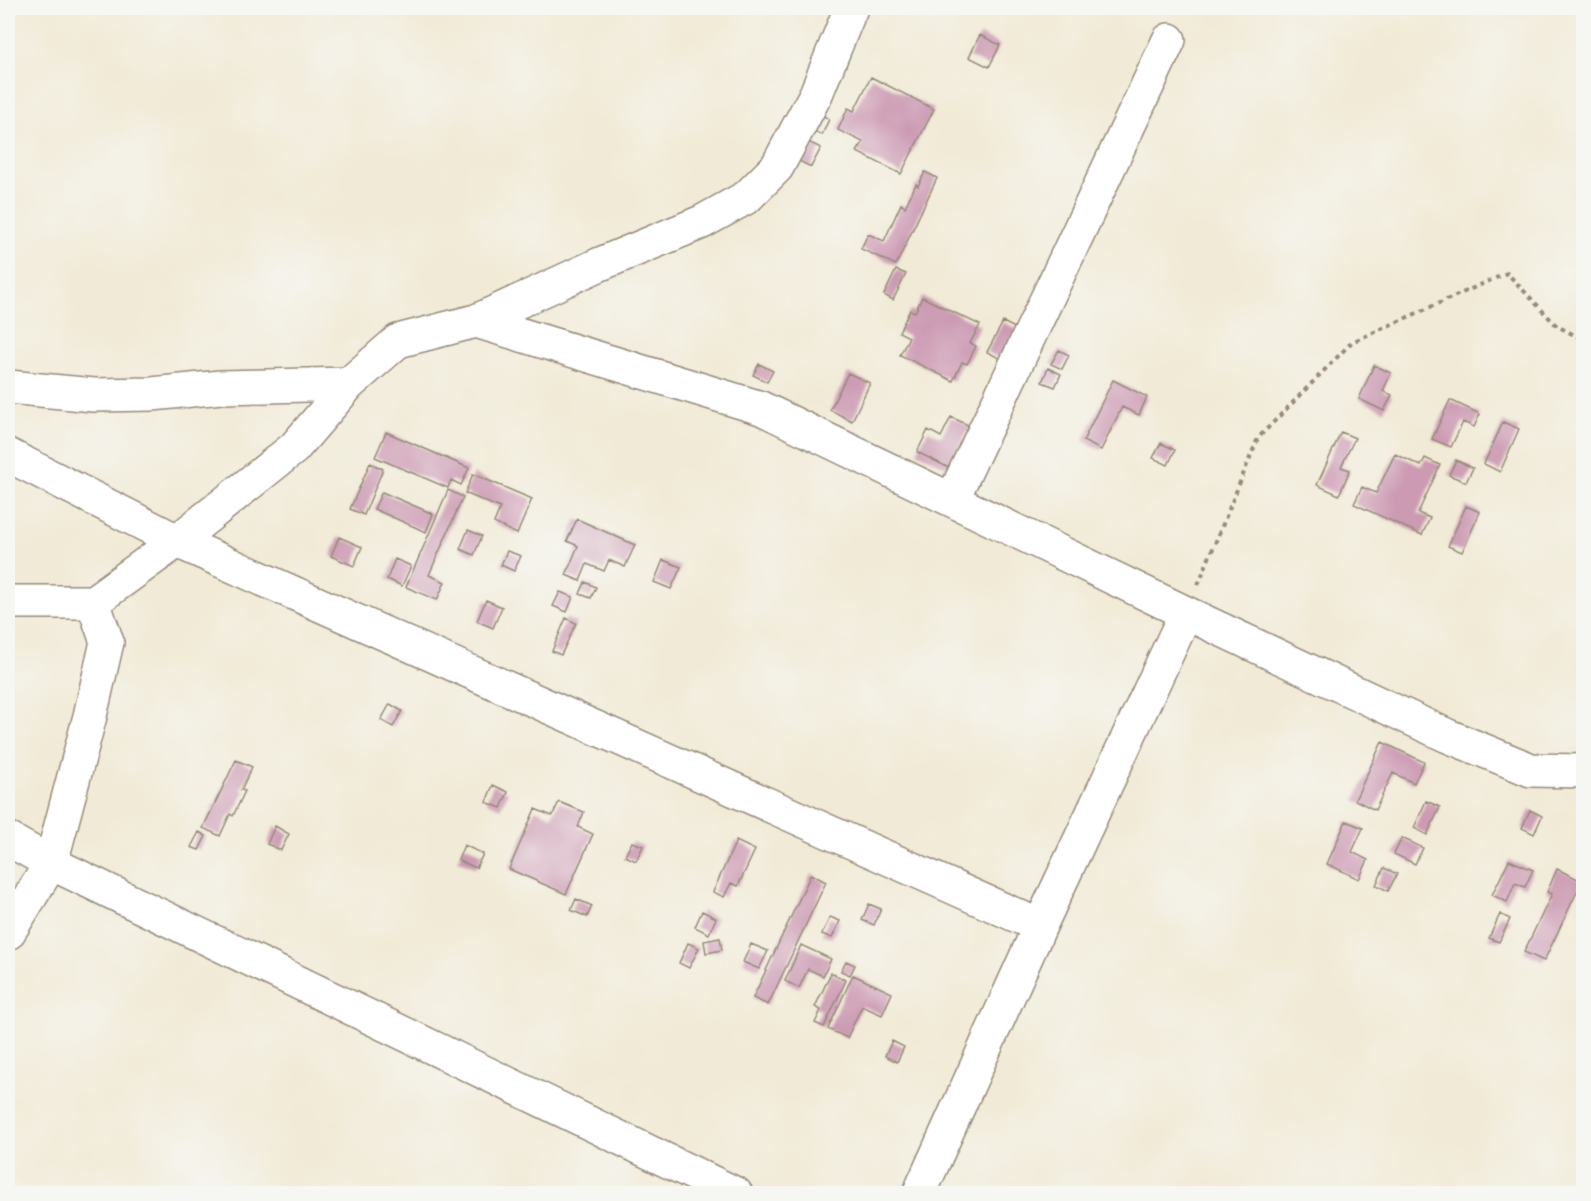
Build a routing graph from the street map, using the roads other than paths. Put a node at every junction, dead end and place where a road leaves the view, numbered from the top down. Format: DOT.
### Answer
graph roads {
  1 [pos="851,8"];
  2 [pos="1169,40"];
  3 [pos="476,321"];
  4 [pos="349,384"];
  5 [pos="8,387"];
  6 [pos="8,455"];
  7 [pos="952,500"];
  8 [pos="177,541"];
  9 [pos="8,602"];
  10 [pos="93,602"];
  11 [pos="1186,613"];
  12 [pos="1584,771"];
  13 [pos="8,839"];
  14 [pos="51,863"];
  15 [pos="1040,926"];
  16 [pos="8,933"];
  17 [pos="736,1194"];
  18 [pos="919,1194"];
  1 -- 3 [label="street"];
  2 -- 7 [label="street"];
  3 -- 4 [label="street"];
  3 -- 7 [label="street"];
  4 -- 5 [label="street"];
  4 -- 8 [label="street"];
  6 -- 8 [label="street"];
  7 -- 11 [label="street"];
  8 -- 10 [label="street"];
  8 -- 15 [label="street"];
  9 -- 10 [label="street"];
  10 -- 14 [label="street"];
  11 -- 12 [label="street"];
  11 -- 15 [label="street"];
  13 -- 14 [label="street"];
  14 -- 16 [label="street"];
  14 -- 17 [label="street"];
  15 -- 18 [label="street"];
}
